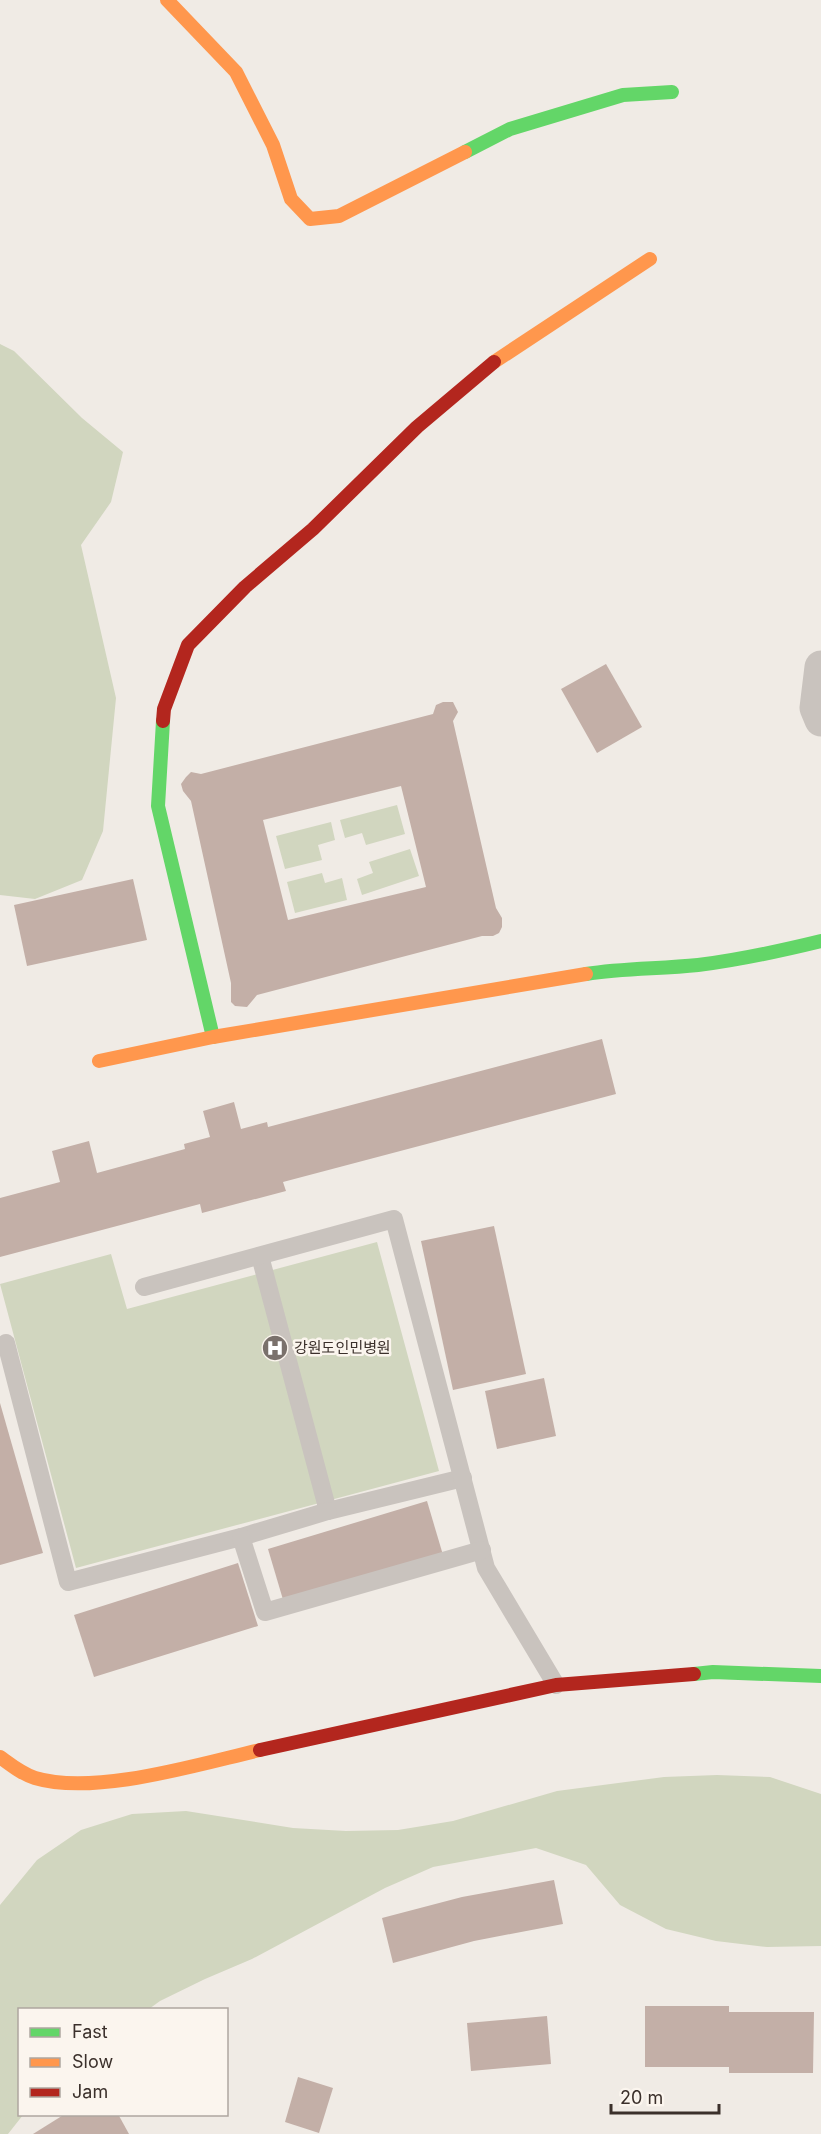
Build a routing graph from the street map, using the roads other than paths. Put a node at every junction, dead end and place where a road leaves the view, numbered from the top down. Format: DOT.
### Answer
graph roads {
  1 [pos="167,0"];
  2 [pos="672,92"];
  3 [pos="650,259"];
  4 [pos="821,667"];
  5 [pos="821,720"];
  6 [pos="821,941"];
  7 [pos="213,1037"];
  8 [pos="99,1060"];
  9 [pos="260,1257"];
  10 [pos="144,1287"];
  11 [pos="6,1343"];
  12 [pos="463,1478"];
  13 [pos="328,1510"];
  14 [pos="242,1537"];
  15 [pos="482,1550"];
  16 [pos="821,1676"];
  17 [pos="556,1685"];
  18 [pos="0,1757"];
  1 -- 2 [label="street"];
  3 -- 7 [label="street"];
  4 -- 5 [label="street"];
  6 -- 7 [label="street"];
  7 -- 8 [label="street"];
  9 -- 10 [label="lane"];
  9 -- 12 [label="lane"];
  9 -- 13 [label="lane"];
  11 -- 14 [label="lane"];
  12 -- 13 [label="lane"];
  12 -- 15 [label="lane"];
  13 -- 14 [label="lane"];
  14 -- 15 [label="lane"];
  15 -- 17 [label="lane"];
  16 -- 17 [label="street"];
  17 -- 18 [label="street"];
}
